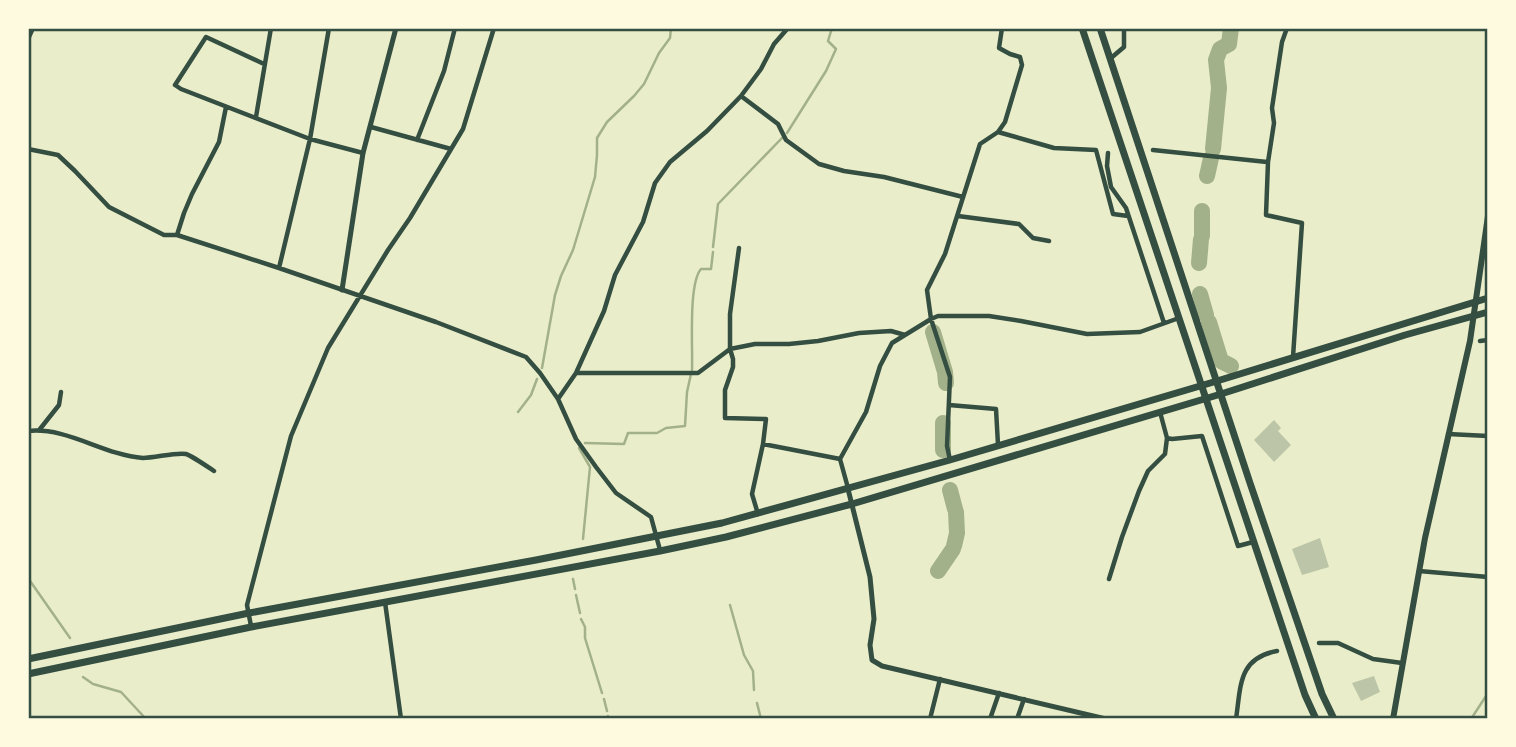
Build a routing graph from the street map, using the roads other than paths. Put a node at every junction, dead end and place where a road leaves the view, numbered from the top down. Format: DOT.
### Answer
graph roads {
  1 [pos="33,28"];
  2 [pos="209,28"];
  3 [pos="271,28"];
  4 [pos="329,28"];
  5 [pos="396,28"];
  6 [pos="455,28"];
  7 [pos="494,28"];
  8 [pos="788,28"];
  9 [pos="1002,28"];
  10 [pos="1082,28"];
  11 [pos="1101,28"];
  12 [pos="1124,28"];
  13 [pos="1287,28"];
  14 [pos="206,37"];
  15 [pos="28,39"];
  16 [pos="1111,58"];
  17 [pos="264,64"];
  18 [pos="741,96"];
  19 [pos="226,107"];
  20 [pos="256,117"];
  21 [pos="371,127"];
  22 [pos="998,132"];
  23 [pos="310,139"];
  24 [pos="417,140"];
  25 [pos="28,149"];
  26 [pos="451,149"];
  27 [pos="1153,150"];
  28 [pos="363,153"];
  29 [pos="1108,153"];
  30 [pos="1268,162"];
  31 [pos="963,197"];
  32 [pos="958,216"];
  33 [pos="1128,216"];
  34 [pos="1488,216"];
  35 [pos="177,235"];
  36 [pos="1049,241"];
  37 [pos="738,248"];
  38 [pos="279,268"];
  39 [pos="342,290"];
  40 [pos="360,297"];
  41 [pos="1488,298"];
  42 [pos="1476,302"];
  43 [pos="1488,312"];
  44 [pos="1475,315"];
  45 [pos="1179,318"];
  46 [pos="931,319"];
  47 [pos="1164,323"];
  48 [pos="905,335"];
  49 [pos="1488,340"];
  50 [pos="1480,341"];
  51 [pos="730,349"];
  52 [pos="1293,357"];
  53 [pos="576,373"];
  54 [pos="1217,381"];
  55 [pos="1201,386"];
  56 [pos="61,392"];
  57 [pos="1221,394"];
  58 [pos="1205,398"];
  59 [pos="558,399"];
  60 [pos="949,405"];
  61 [pos="1160,412"];
  62 [pos="40,429"];
  63 [pos="28,431"];
  64 [pos="1448,433"];
  65 [pos="1488,436"];
  66 [pos="1167,438"];
  67 [pos="763,444"];
  68 [pos="998,446"];
  69 [pos="840,458"];
  70 [pos="950,460"];
  71 [pos="214,471"];
  72 [pos="848,489"];
  73 [pos="852,504"];
  74 [pos="758,514"];
  75 [pos="657,537"];
  76 [pos="1253,542"];
  77 [pos="660,551"];
  78 [pos="1419,571"];
  79 [pos="1488,578"];
  80 [pos="1109,579"];
  81 [pos="385,602"];
  82 [pos="249,613"];
  83 [pos="251,627"];
  84 [pos="1319,643"];
  85 [pos="1277,651"];
  86 [pos="28,659"];
  87 [pos="1402,663"];
  88 [pos="28,674"];
  89 [pos="940,679"];
  90 [pos="999,694"];
  91 [pos="1024,699"];
  92 [pos="401,719"];
  93 [pos="930,719"];
  94 [pos="990,719"];
  95 [pos="1017,719"];
  96 [pos="1106,719"];
  97 [pos="1236,719"];
  98 [pos="1316,719"];
  99 [pos="1334,719"];
  100 [pos="1393,719"];
  1 -- 15 [label="street"];
  2 -- 14 [label="street"];
  3 -- 17 [label="street"];
  4 -- 23 [label="street"];
  5 -- 21 [label="street"];
  6 -- 24 [label="street"];
  7 -- 26 [label="street"];
  8 -- 18 [label="street"];
  9 -- 22 [label="street"];
  10 -- 45 [label="main road"];
  11 -- 16 [label="main road"];
  12 -- 16 [label="street"];
  13 -- 30 [label="street"];
  14 -- 17 [label="street"];
  14 -- 19 [label="street"];
  16 -- 54 [label="main road"];
  17 -- 20 [label="street"];
  18 -- 31 [label="street"];
  18 -- 53 [label="street"];
  19 -- 20 [label="street"];
  19 -- 35 [label="street"];
  20 -- 23 [label="street"];
  21 -- 24 [label="street"];
  21 -- 28 [label="street"];
  22 -- 31 [label="street"];
  22 -- 33 [label="street"];
  23 -- 28 [label="street"];
  23 -- 38 [label="street"];
  24 -- 26 [label="street"];
  25 -- 35 [label="street"];
  26 -- 40 [label="street"];
  27 -- 30 [label="street"];
  28 -- 39 [label="street"];
  29 -- 33 [label="street"];
  30 -- 52 [label="street"];
  31 -- 32 [label="street"];
  32 -- 36 [label="street"];
  32 -- 46 [label="street"];
  33 -- 47 [label="street"];
  34 -- 42 [label="main road"];
  35 -- 38 [label="street"];
  37 -- 51 [label="street"];
  38 -- 39 [label="street"];
  39 -- 40 [label="street"];
  40 -- 59 [label="street"];
  40 -- 82 [label="street"];
  41 -- 42 [label="main road"];
  42 -- 44 [label="main road"];
  42 -- 52 [label="main road"];
  43 -- 44 [label="main road"];
  44 -- 57 [label="main road"];
  44 -- 64 [label="main road"];
  45 -- 47 [label="street"];
  45 -- 55 [label="main road"];
  46 -- 47 [label="street"];
  46 -- 48 [label="street"];
  46 -- 60 [label="street"];
  48 -- 51 [label="street"];
  48 -- 69 [label="street"];
  49 -- 50 [label="street"];
  51 -- 53 [label="street"];
  51 -- 67 [label="street"];
  52 -- 54 [label="main road"];
  53 -- 59 [label="street"];
  54 -- 55 [label="main road"];
  54 -- 57 [label="main road"];
  55 -- 58 [label="main road"];
  55 -- 68 [label="main road"];
  56 -- 62 [label="street"];
  57 -- 58 [label="main road"];
  57 -- 99 [label="main road"];
  58 -- 61 [label="main road"];
  58 -- 76 [label="main road"];
  59 -- 75 [label="street"];
  60 -- 68 [label="street"];
  60 -- 70 [label="street"];
  61 -- 66 [label="street"];
  61 -- 73 [label="main road"];
  62 -- 63 [label="street"];
  62 -- 71 [label="street"];
  64 -- 65 [label="street"];
  64 -- 78 [label="main road"];
  66 -- 76 [label="street"];
  66 -- 80 [label="street"];
  67 -- 69 [label="street"];
  67 -- 74 [label="street"];
  68 -- 70 [label="main road"];
  69 -- 72 [label="street"];
  70 -- 72 [label="main road"];
  72 -- 73 [label="street"];
  72 -- 74 [label="main road"];
  73 -- 77 [label="main road"];
  73 -- 89 [label="street"];
  74 -- 75 [label="main road"];
  75 -- 77 [label="street"];
  75 -- 82 [label="main road"];
  76 -- 98 [label="main road"];
  77 -- 81 [label="main road"];
  78 -- 79 [label="street"];
  78 -- 87 [label="main road"];
  81 -- 83 [label="main road"];
  81 -- 92 [label="street"];
  82 -- 83 [label="street"];
  82 -- 86 [label="main road"];
  83 -- 88 [label="main road"];
  84 -- 87 [label="street"];
  85 -- 97 [label="street"];
  87 -- 100 [label="main road"];
  89 -- 90 [label="street"];
  89 -- 93 [label="street"];
  90 -- 91 [label="street"];
  90 -- 94 [label="street"];
  91 -- 95 [label="street"];
  91 -- 96 [label="street"];
}
